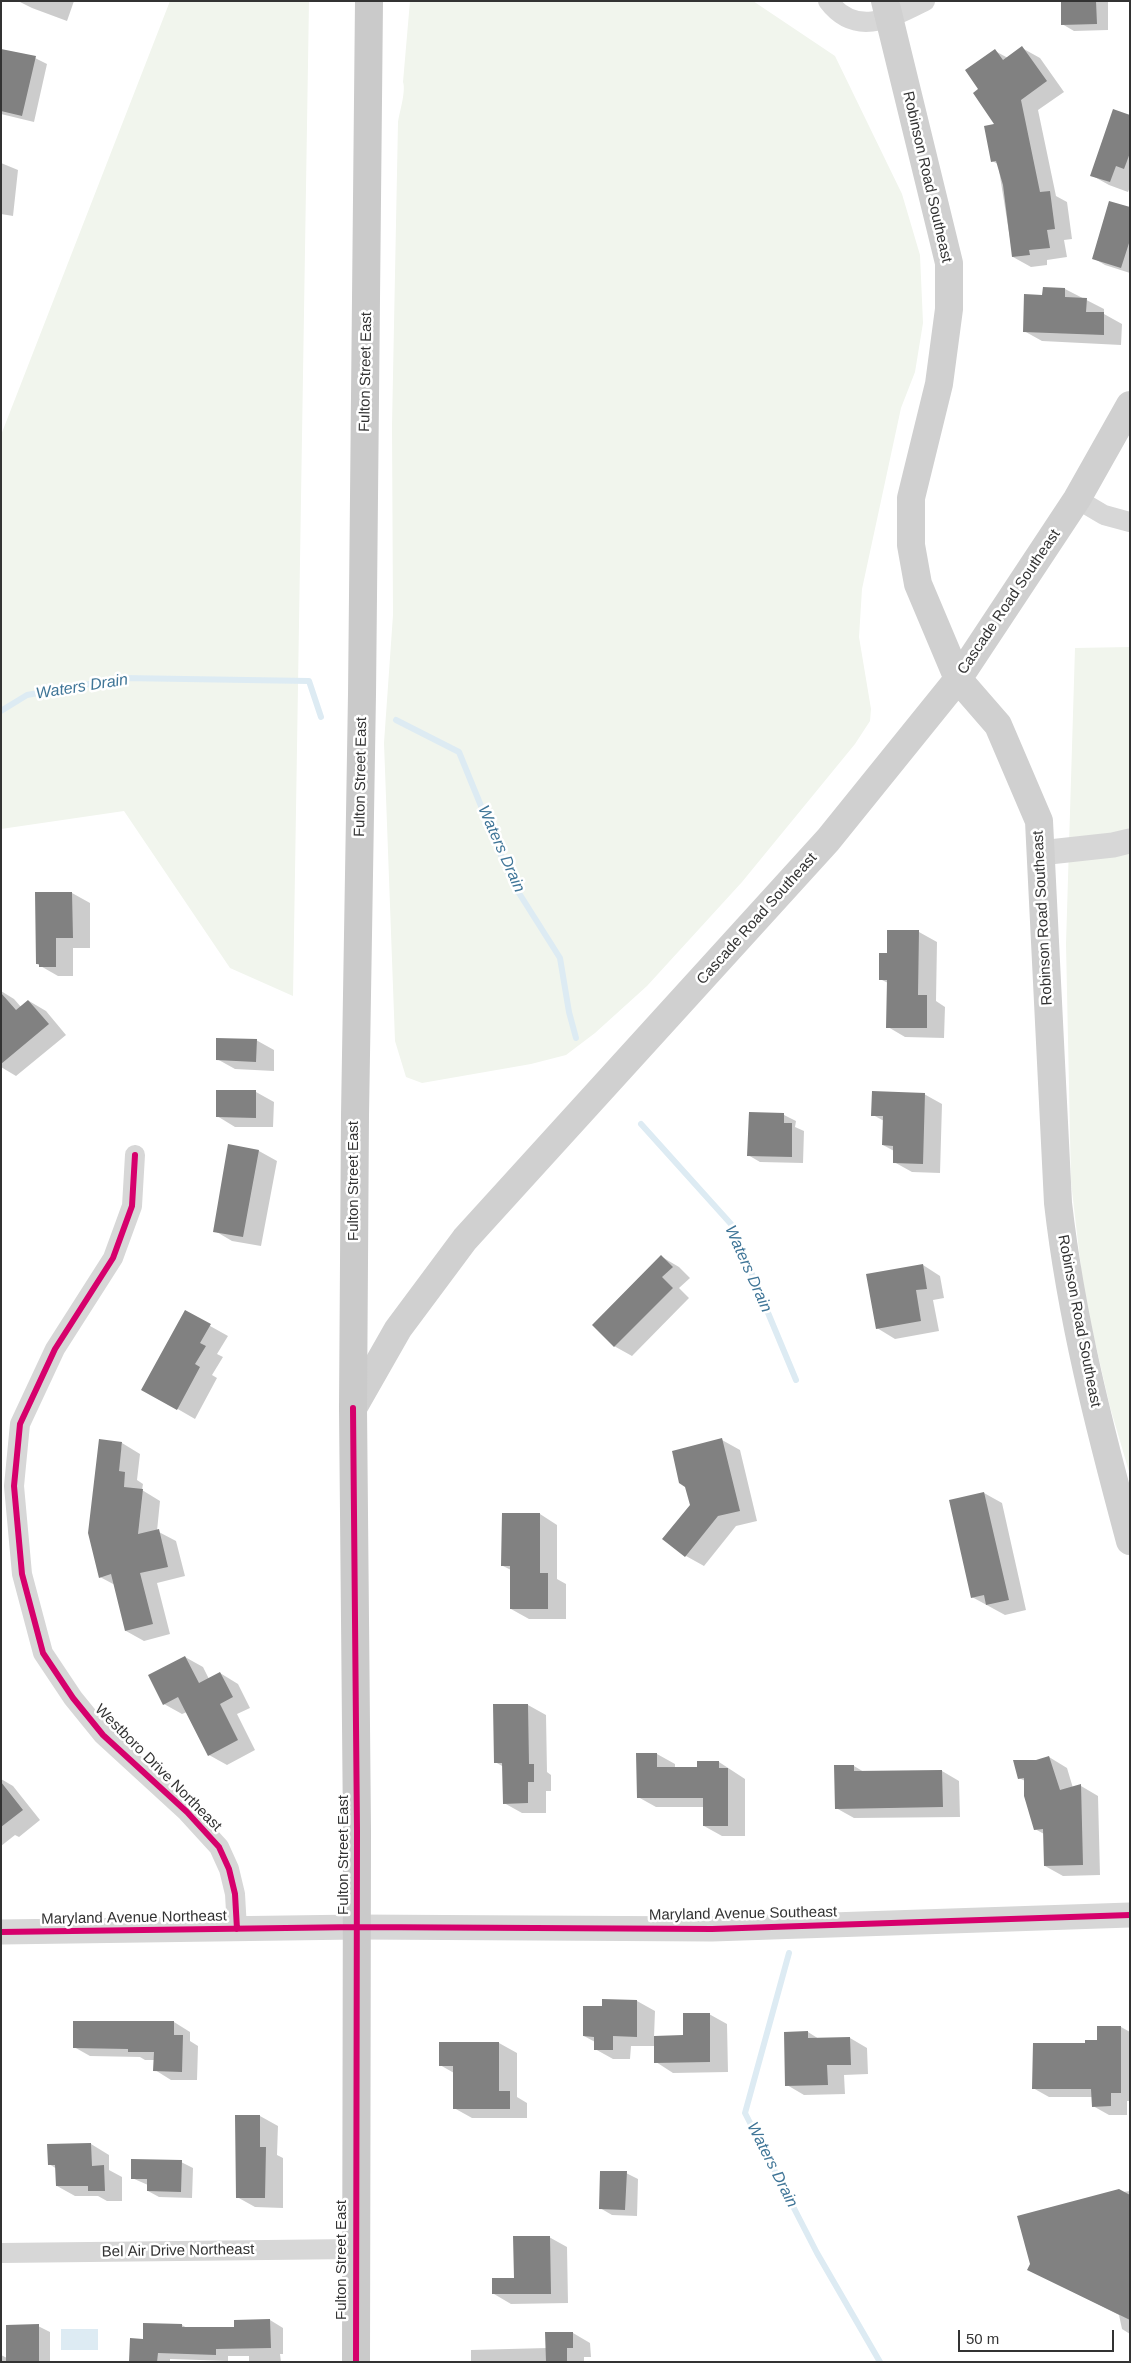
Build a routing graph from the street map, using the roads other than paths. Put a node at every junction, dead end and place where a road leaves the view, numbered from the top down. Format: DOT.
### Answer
graph roads {
  1 [pos="369,1"];
  2 [pos="828,1"];
  3 [pos="925,1"];
  4 [pos="887,10"];
  5 [pos="1130,406"];
  6 [pos="1077,499"];
  7 [pos="1130,522"];
  8 [pos="958,679"];
  9 [pos="1130,841"];
  10 [pos="1040,853"];
  11 [pos="135,1155"];
  12 [pos="353,1408"];
  13 [pos="1130,1541"];
  14 [pos="1130,1915"];
  15 [pos="357,1927"];
  16 [pos="237,1929"];
  17 [pos="1,1932"];
  18 [pos="354,2250"];
  19 [pos="1,2253"];
  20 [pos="356,2362"];
  1 -- 12 [label="main road, Fulton Street East"];
  2 -- 4 [label="street"];
  3 -- 4 [label="street"];
  4 -- 8 [label="main road, Robinson Road Southeast"];
  5 -- 6 [label="main road, Cascade Road Southeast"];
  6 -- 7 [label="street"];
  6 -- 8 [label="main road, Cascade Road Southeast"];
  8 -- 10 [label="main road, Robinson Road Southeast"];
  8 -- 12 [label="main road, Cascade Road Southeast"];
  9 -- 10 [label="street"];
  10 -- 13 [label="main road, Robinson Road Southeast"];
  11 -- 16 [label="street, Westboro Drive Northeast"];
  12 -- 15 [label="main road, Fulton Street East"];
  14 -- 15 [label="street, Maryland Avenue Southeast"];
  15 -- 16 [label="street, Maryland Avenue Northeast"];
  15 -- 18 [label="main road, Fulton Street East"];
  16 -- 17 [label="street, Maryland Avenue Northeast"];
  18 -- 19 [label="street, Bel Air Drive Northeast"];
  18 -- 20 [label="main road, Fulton Street East"];
}
